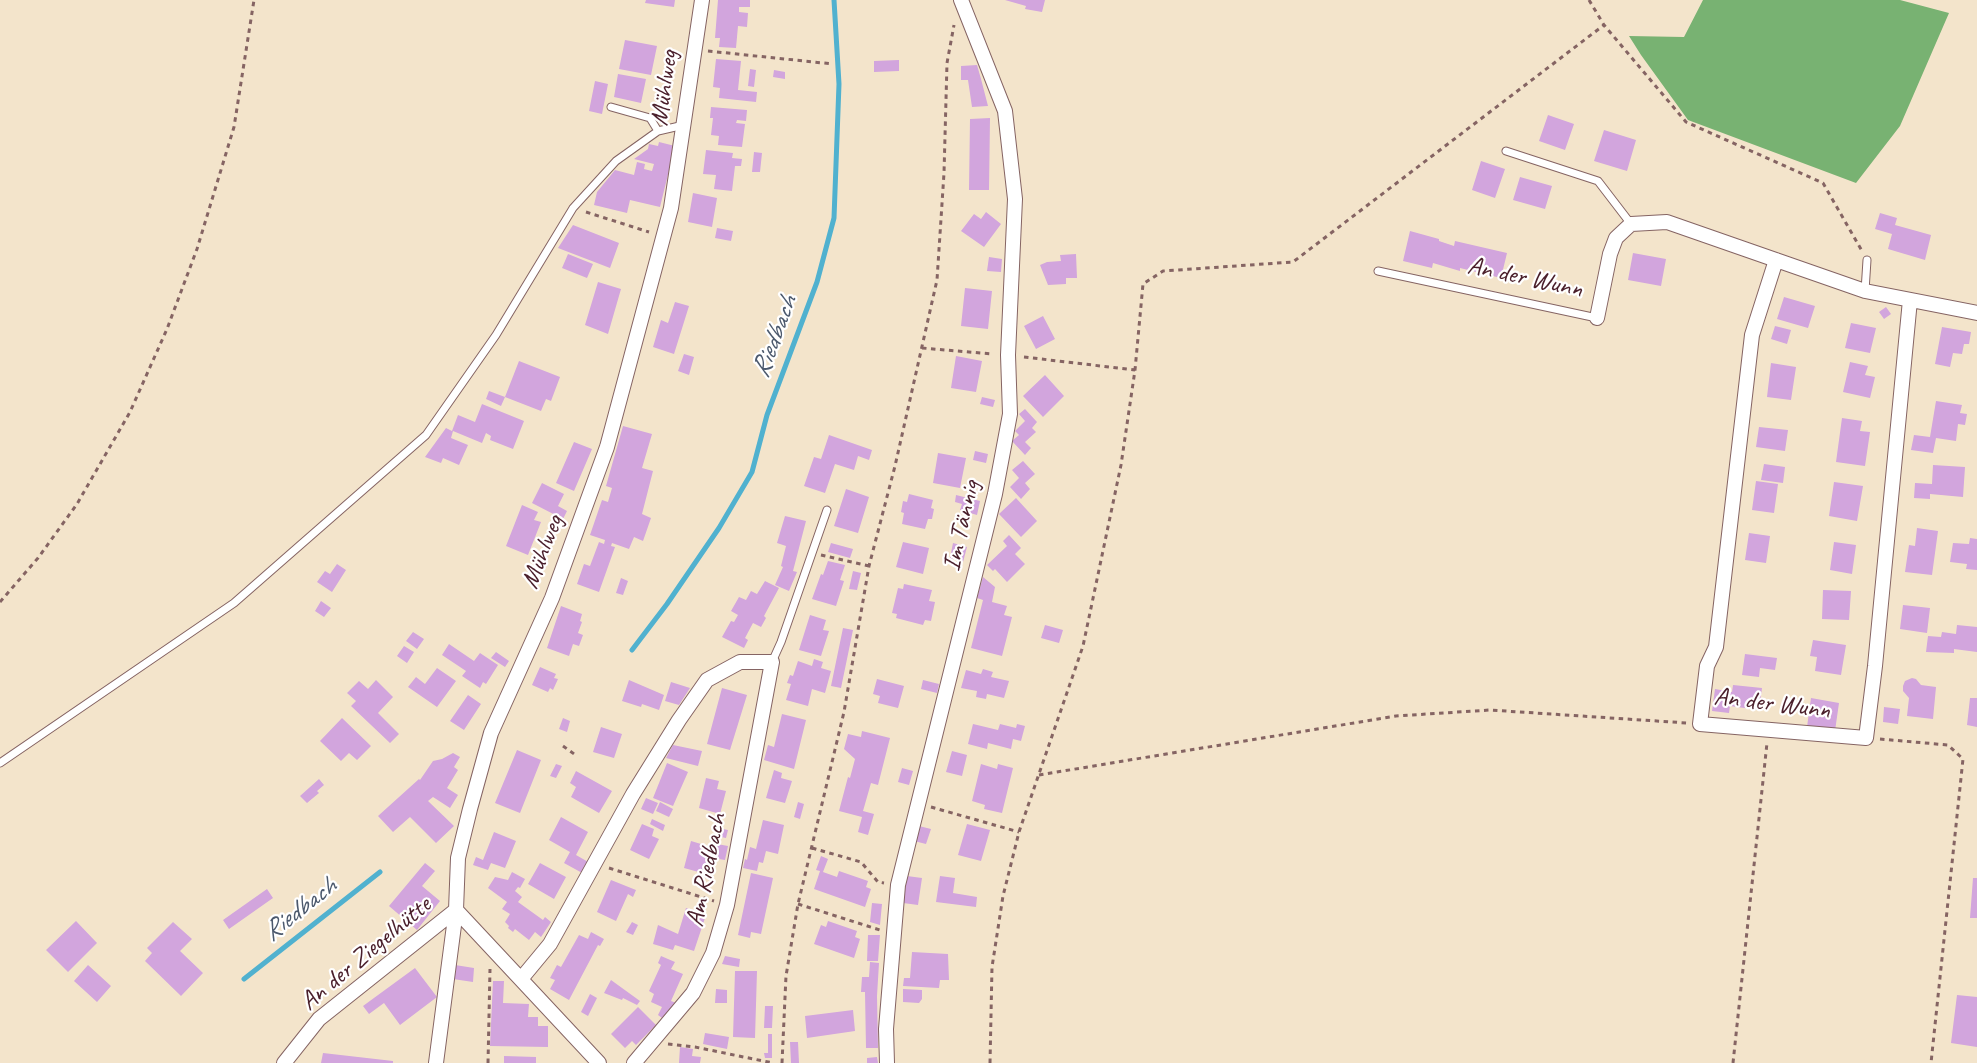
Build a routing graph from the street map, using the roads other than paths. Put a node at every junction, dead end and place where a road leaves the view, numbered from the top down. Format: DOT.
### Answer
graph roads {
  1 [pos="702,0"];
  2 [pos="961,0"];
  3 [pos="611,107"];
  4 [pos="684,125"];
  5 [pos="658,131"];
  6 [pos="1506,151"];
  7 [pos="1631,224"];
  8 [pos="1776,260"];
  9 [pos="1867,260"];
  10 [pos="1378,270"];
  11 [pos="1865,291"];
  12 [pos="1910,300"];
  13 [pos="1977,313"];
  14 [pos="1597,318"];
  15 [pos="827,510"];
  16 [pos="771,662"];
  17 [pos="0,763"];
  18 [pos="456,910"];
  19 [pos="521,979"];
  20 [pos="284,1063"];
  21 [pos="436,1063"];
  22 [pos="599,1063"];
  23 [pos="634,1063"];
  24 [pos="887,1063"];
  1 -- 4 [label="street, Mühlweg"];
  2 -- 24 [label="street, Im Tännig"];
  3 -- 5 [label="lane"];
  4 -- 5 [label="lane"];
  4 -- 18 [label="street, Mühlweg"];
  5 -- 17 [label="lane"];
  6 -- 7 [label="lane"];
  7 -- 8 [label="street"];
  7 -- 14 [label="street, An der Wunn"];
  8 -- 11 [label="street"];
  8 -- 12 [label="street, An der Wunn"];
  9 -- 11 [label="lane"];
  10 -- 14 [label="lane, An der Wunn"];
  11 -- 12 [label="street"];
  12 -- 13 [label="street"];
  15 -- 16 [label="lane, Am Riedbach"];
  16 -- 19 [label="street"];
  16 -- 23 [label="street, Am Riedbach"];
  18 -- 19 [label="street"];
  18 -- 20 [label="street, An der Ziegelhütte"];
  18 -- 21 [label="street, Mühlweg"];
  19 -- 22 [label="street"];
}
